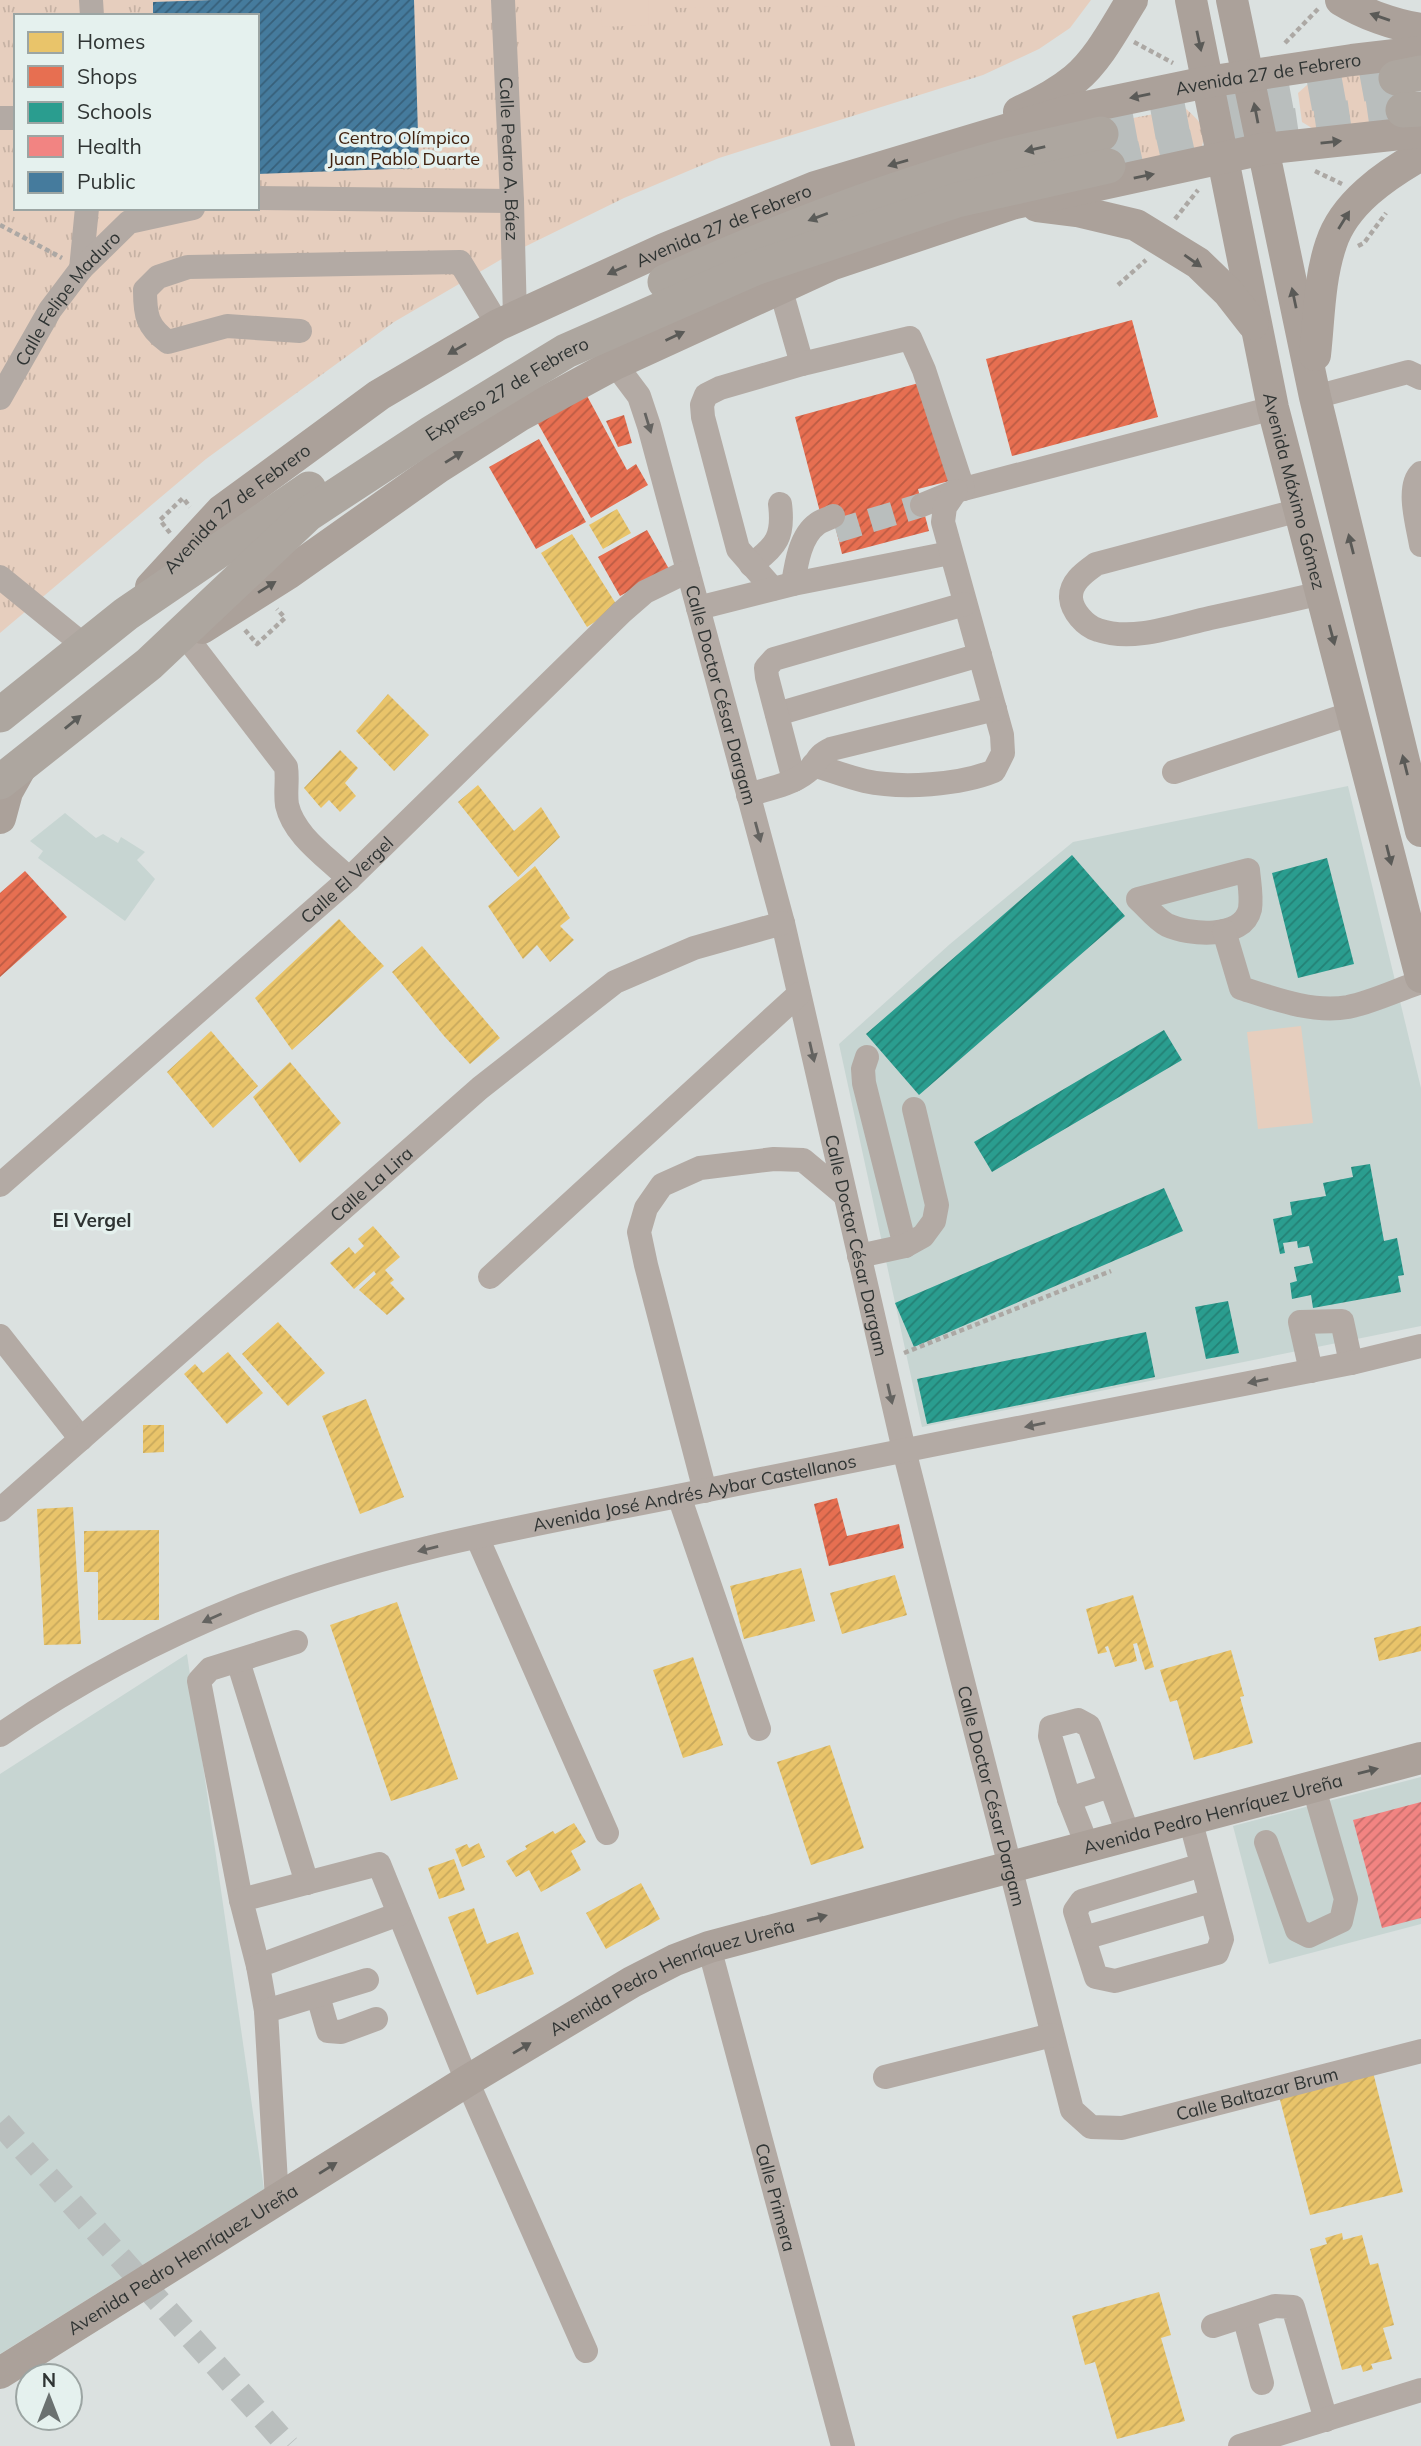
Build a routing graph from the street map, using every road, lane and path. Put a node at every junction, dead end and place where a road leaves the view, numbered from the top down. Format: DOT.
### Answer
graph roads {
  1 [pos="503,0"];
  2 [pos="1132,0"];
  3 [pos="1191,0"];
  4 [pos="1231,0"];
  5 [pos="1341,0"];
  6 [pos="1421,29"];
  7 [pos="1421,52"];
  8 [pos="1248,77"];
  9 [pos="1207,82"];
  10 [pos="1412,100"];
  11 [pos="1263,149"];
  12 [pos="934,152"];
  13 [pos="1421,155"];
  14 [pos="1222,160"];
  15 [pos="259,198"];
  16 [pos="512,201"];
  17 [pos="1015,203"];
  18 [pos="87,210"];
  19 [pos="184,210"];
  20 [pos="1387,212"];
  21 [pos="0,225"];
  22 [pos="1364,243"];
  23 [pos="1147,260"];
  24 [pos="81,269"];
  25 [pos="1118,285"];
  26 [pos="780,287"];
  27 [pos="506,322"];
  28 [pos="300,331"];
  29 [pos="1257,331"];
  30 [pos="615,363"];
  31 [pos="802,364"];
  32 [pos="1421,378"];
  33 [pos="1313,389"];
  34 [pos="0,398"];
  35 [pos="1273,408"];
  36 [pos="1421,473"];
  37 [pos="960,490"];
  38 [pos="183,499"];
  39 [pos="780,504"];
  40 [pos="922,505"];
  41 [pos="1300,510"];
  42 [pos="160,520"];
  43 [pos="834,523"];
  44 [pos="1421,545"];
  45 [pos="950,553"];
  46 [pos="751,565"];
  47 [pos="688,571"];
  48 [pos="0,577"];
  49 [pos="791,585"];
  50 [pos="1321,593"];
  51 [pos="965,604"];
  52 [pos="698,608"];
  53 [pos="126,614"];
  54 [pos="285,618"];
  55 [pos="187,638"];
  56 [pos="257,644"];
  57 [pos="86,647"];
  58 [pos="979,655"];
  59 [pos="149,664"];
  60 [pos="995,709"];
  61 [pos="1353,713"];
  62 [pos="777,714"];
  63 [pos="0,715"];
  64 [pos="1174,772"];
  65 [pos="803,773"];
  66 [pos="6,792"];
  67 [pos="748,795"];
  68 [pos="1421,831"];
  69 [pos="349,879"];
  70 [pos="783,923"];
  71 [pos="1224,931"];
  72 [pos="1421,980"];
  73 [pos="799,993"];
  74 [pos="867,1057"];
  75 [pos="914,1109"];
  76 [pos="0,1185"];
  77 [pos="845,1195"];
  78 [pos="905,1246"];
  79 [pos="859,1256"];
  80 [pos="1111,1271"];
  81 [pos="490,1277"];
  82 [pos="0,1336"];
  83 [pos="1421,1346"];
  84 [pos="883,1362"];
  85 [pos="1352,1363"];
  86 [pos="1311,1371"];
  87 [pos="81,1439"];
  88 [pos="904,1450"];
  89 [pos="705,1491"];
  90 [pos="679,1496"];
  91 [pos="0,1510"];
  92 [pos="477,1537"];
  93 [pos="296,1642"];
  94 [pos="238,1661"];
  95 [pos="759,1730"];
  96 [pos="0,1735"];
  97 [pos="1421,1758"];
  98 [pos="1313,1785"];
  99 [pos="1110,1786"];
  100 [pos="1069,1799"];
  101 [pos="1190,1819"];
  102 [pos="607,1833"];
  103 [pos="1128,1834"];
  104 [pos="1266,1842"];
  105 [pos="1087,1845"];
  106 [pos="1202,1865"];
  107 [pos="1010,1867"];
  108 [pos="307,1883"];
  109 [pos="241,1900"];
  110 [pos="1211,1901"];
  111 [pos="399,1914"];
  112 [pos="1084,1938"];
  113 [pos="709,1947"];
  114 [pos="258,1966"];
  115 [pos="367,1980"];
  116 [pos="317,1996"];
  117 [pos="266,2011"];
  118 [pos="376,2019"];
  119 [pos="1052,2035"];
  120 [pos="1421,2051"];
  121 [pos="885,2077"];
  122 [pos="467,2081"];
  123 [pos="1091,2127"];
  124 [pos="276,2200"];
  125 [pos="1244,2316"];
  126 [pos="1213,2326"];
  127 [pos="586,2351"];
  128 [pos="0,2373"];
  129 [pos="1262,2383"];
  130 [pos="1421,2390"];
  131 [pos="1326,2420"];
  132 [pos="843,2446"];
  133 [pos="1240,2446"];
  1 -- 16 [label="street, Calle Pedro A. Báez"];
  2 -- 12 [label="main road"];
  3 -- 9 [label="main road, Avenida Máximo Gómez, one-way"];
  4 -- 8 [label="main road"];
  6 -- 5 [label="main road, one-way"];
  7 -- 8 [label="main road, Avenida 27 de Febrero"];
  8 -- 9 [label="main road, Avenida 27 de Febrero"];
  11 -- 8 [label="main road, one-way"];
  9 -- 12 [label="main road, Avenida 27 de Febrero, one-way"];
  9 -- 14 [label="main road, Avenida Máximo Gómez"];
  11 -- 10 [label="main road, one-way"];
  11 -- 14 [label="main road"];
  33 -- 11 [label="main road, one-way"];
  12 -- 27 [label="main road, Avenida 27 de Febrero, one-way"];
  33 -- 13 [label="main road, one-way"];
  17 -- 14 [label="main road, one-way"];
  14 -- 29 [label="main road, Avenida Máximo Gómez"];
  15 -- 16 [label="street"];
  16 -- 27 [label="street, Calle Pedro A. Báez"];
  17 -- 26 [label="main road"];
  17 -- 29 [label="main road, one-way"];
  18 -- 24 [label="street"];
  19 -- 24 [label="street, Calle Felipe Maduro"];
  20 -- 22 [label="path"];
  21 -- 24 [label="path"];
  23 -- 25 [label="path"];
  24 -- 34 [label="street, Calle Felipe Maduro"];
  30 -- 26 [label="main road, one-way"];
  26 -- 31 [label="street"];
  27 -- 28 [label="street"];
  27 -- 53 [label="main road, Avenida 27 de Febrero, one-way"];
  29 -- 35 [label="main road, Avenida Máximo Gómez"];
  30 -- 47 [label="street, Calle Doctor César Dargam, one-way"];
  55 -- 30 [label="main road, one-way"];
  31 -- 37 [label="street"];
  31 -- 46 [label="street"];
  32 -- 33 [label="street"];
  68 -- 33 [label="main road, one-way"];
  35 -- 37 [label="street"];
  35 -- 41 [label="main road, Avenida Máximo Gómez"];
  36 -- 44 [label="street"];
  37 -- 40 [label="street"];
  37 -- 45 [label="street"];
  38 -- 42 [label="path"];
  39 -- 46 [label="street"];
  41 -- 50 [label="main road, Avenida Máximo Gómez"];
  41 -- 50 [label="street"];
  43 -- 49 [label="street"];
  45 -- 49 [label="street"];
  45 -- 51 [label="street"];
  46 -- 49 [label="street"];
  47 -- 52 [label="street, Calle Doctor César Dargam"];
  47 -- 69 [label="street, Calle El Vergel"];
  48 -- 57 [label="street"];
  49 -- 52 [label="street"];
  50 -- 61 [label="main road, Avenida Máximo Gómez, one-way"];
  51 -- 58 [label="street"];
  51 -- 62 [label="street"];
  52 -- 67 [label="street, Calle Doctor César Dargam"];
  53 -- 57 [label="highway, Expreso 27 de Febrero"];
  59 -- 53 [label="highway, Expreso 27 de Febrero, one-way"];
  54 -- 56 [label="path"];
  55 -- 59 [label="main road"];
  55 -- 69 [label="street"];
  57 -- 63 [label="highway, Expreso 27 de Febrero"];
  58 -- 60 [label="street"];
  58 -- 62 [label="street"];
  66 -- 59 [label="highway, Expreso 27 de Febrero, one-way"];
  60 -- 65 [label="street"];
  60 -- 65 [label="street"];
  61 -- 64 [label="street"];
  61 -- 72 [label="main road, Avenida Máximo Gómez, one-way"];
  62 -- 65 [label="street"];
  65 -- 67 [label="street"];
  67 -- 70 [label="street, Calle Doctor César Dargam, one-way"];
  69 -- 76 [label="street, Calle El Vergel"];
  70 -- 73 [label="street, Calle Doctor César Dargam"];
  70 -- 87 [label="street, Calle La Lira"];
  71 -- 72 [label="street"];
  73 -- 77 [label="street, Calle Doctor César Dargam, one-way"];
  73 -- 81 [label="street"];
  74 -- 78 [label="street"];
  75 -- 78 [label="street"];
  77 -- 79 [label="street, Calle Doctor César Dargam"];
  77 -- 89 [label="street"];
  78 -- 79 [label="street"];
  79 -- 84 [label="street, Calle Doctor César Dargam"];
  80 -- 84 [label="path"];
  82 -- 87 [label="street"];
  83 -- 85 [label="street, Avenida José Andrés Aybar Castellanos"];
  84 -- 88 [label="street, Calle Doctor César Dargam, one-way"];
  85 -- 86 [label="street, Avenida José Andrés Aybar Castellanos"];
  85 -- 86 [label="street"];
  86 -- 88 [label="street, Avenida José Andrés Aybar Castellanos, one-way"];
  87 -- 91 [label="street, Calle La Lira"];
  88 -- 89 [label="street, Avenida José Andrés Aybar Castellanos"];
  88 -- 107 [label="street, Calle Doctor César Dargam"];
  89 -- 90 [label="street, Avenida José Andrés Aybar Castellanos"];
  90 -- 92 [label="street, Avenida José Andrés Aybar Castellanos"];
  90 -- 95 [label="street"];
  92 -- 96 [label="street, Avenida José Andrés Aybar Castellanos, one-way"];
  92 -- 102 [label="street"];
  93 -- 94 [label="street"];
  94 -- 108 [label="street"];
  94 -- 109 [label="street"];
  98 -- 97 [label="main road, Avenida Pedro Henríquez Ureña, one-way"];
  98 -- 101 [label="main road, Avenida Pedro Henríquez Ureña"];
  98 -- 104 [label="street"];
  99 -- 100 [label="street"];
  99 -- 100 [label="street"];
  99 -- 103 [label="street"];
  100 -- 105 [label="street"];
  101 -- 103 [label="main road, Avenida Pedro Henríquez Ureña"];
  101 -- 106 [label="street"];
  103 -- 105 [label="main road, Avenida Pedro Henríquez Ureña"];
  105 -- 107 [label="main road, Avenida Pedro Henríquez Ureña"];
  106 -- 110 [label="street"];
  106 -- 112 [label="street"];
  113 -- 107 [label="main road, Avenida Pedro Henríquez Ureña, one-way"];
  107 -- 119 [label="street, Calle Doctor César Dargam"];
  108 -- 109 [label="street"];
  108 -- 111 [label="street"];
  109 -- 114 [label="street"];
  110 -- 112 [label="street"];
  110 -- 112 [label="street"];
  111 -- 114 [label="street"];
  111 -- 122 [label="street"];
  122 -- 113 [label="main road, Avenida Pedro Henríquez Ureña, one-way"];
  113 -- 132 [label="street, Calle Primera"];
  114 -- 117 [label="street"];
  115 -- 116 [label="street"];
  116 -- 117 [label="street"];
  116 -- 118 [label="street"];
  117 -- 124 [label="street"];
  119 -- 121 [label="street"];
  119 -- 123 [label="street, Calle Doctor César Dargam"];
  120 -- 123 [label="street, Calle Baltazar Brum"];
  124 -- 122 [label="main road, Avenida Pedro Henríquez Ureña, one-way"];
  122 -- 127 [label="street"];
  124 -- 128 [label="main road, Avenida Pedro Henríquez Ureña"];
  125 -- 126 [label="street"];
  125 -- 129 [label="street"];
  125 -- 131 [label="street"];
  130 -- 131 [label="street"];
  131 -- 133 [label="street"];
}
